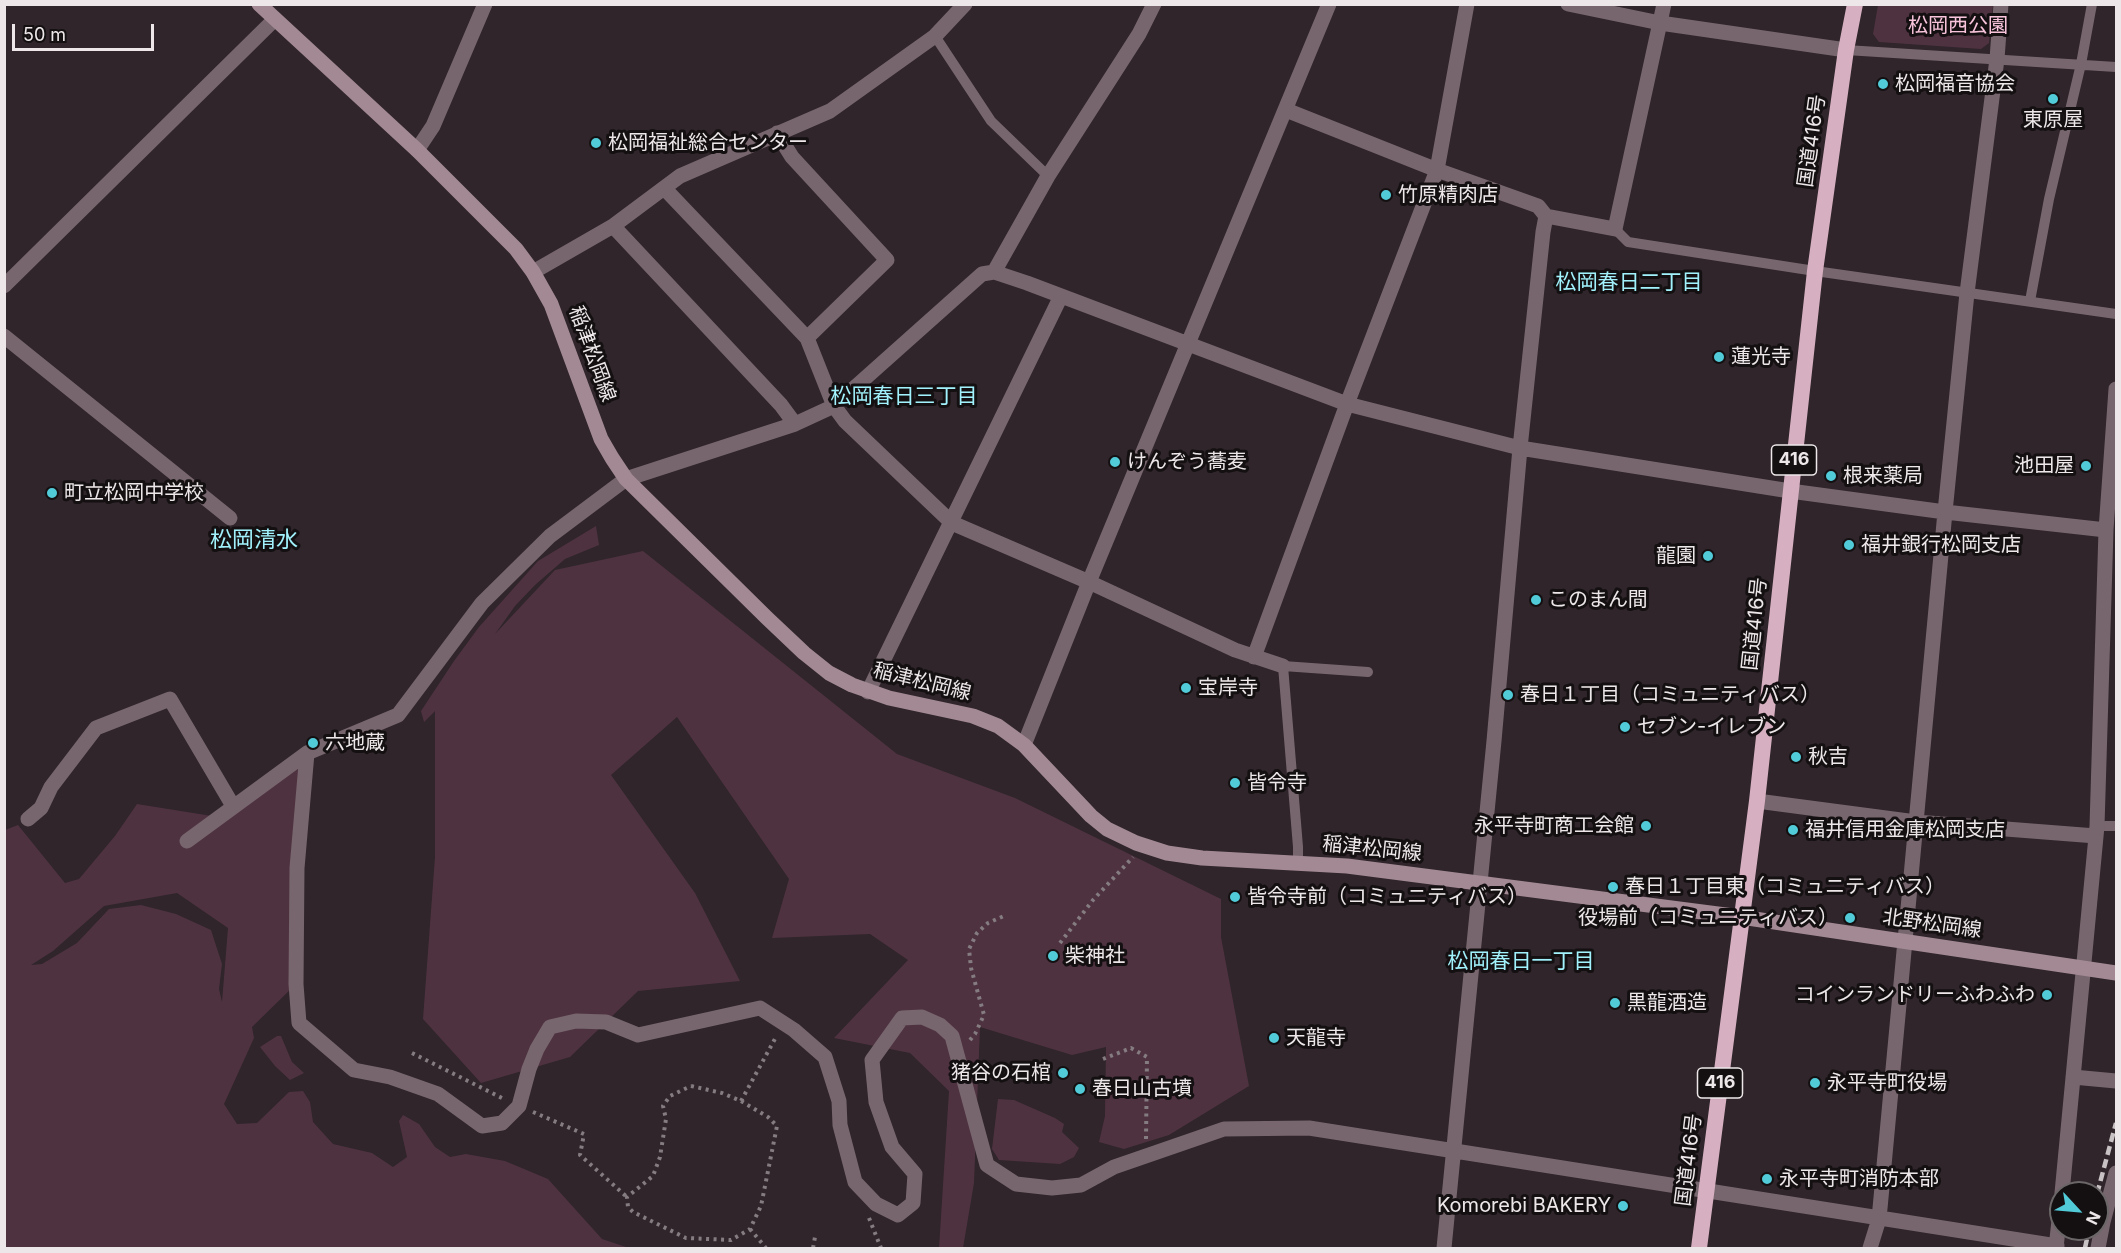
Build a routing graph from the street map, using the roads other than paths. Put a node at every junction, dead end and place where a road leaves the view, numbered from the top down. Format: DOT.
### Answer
graph roads {
  1 [pos="259,4"];
  2 [pos="485,4"];
  3 [pos="964,4"];
  4 [pos="1154,4"];
  5 [pos="1329,4"];
  6 [pos="1467,4"];
  7 [pos="1568,4"];
  8 [pos="1664,4"];
  9 [pos="1855,4"];
  10 [pos="2001,4"];
  11 [pos="2092,4"];
  12 [pos="275,19"];
  13 [pos="1660,23"];
  14 [pos="935,36"];
  15 [pos="1846,50"];
  16 [pos="1997,59"];
  17 [pos="2081,64"];
  18 [pos="2116,66"];
  19 [pos="1286,110"];
  20 [pos="777,133"];
  21 [pos="417,150"];
  22 [pos="1437,170"];
  23 [pos="1048,176"];
  24 [pos="665,189"];
  25 [pos="1546,216"];
  26 [pos="613,226"];
  27 [pos="1615,229"];
  28 [pos="1815,271"];
  29 [pos="533,272"];
  30 [pos="994,272"];
  31 [pos="4,286"];
  32 [pos="1967,293"];
  33 [pos="1061,296"];
  34 [pos="2030,301"];
  35 [pos="2116,314"];
  36 [pos="4,336"];
  37 [pos="807,338"];
  38 [pos="1188,344"];
  39 [pos="2116,389"];
  40 [pos="1347,404"];
  41 [pos="834,406"];
  42 [pos="795,424"];
  43 [pos="1520,448"];
  44 [pos="2114,472"];
  45 [pos="626,479"];
  46 [pos="1790,491"];
  47 [pos="1945,512"];
  48 [pos="231,518"];
  49 [pos="952,523"];
  50 [pos="2106,530"];
  51 [pos="2111,565"];
  52 [pos="1089,582"];
  53 [pos="1254,657"];
  54 [pos="1283,666"];
  55 [pos="1368,672"];
  56 [pos="868,692"];
  57 [pos="1024,745"];
  58 [pos="307,753"];
  59 [pos="1757,801"];
  60 [pos="233,806"];
  61 [pos="27,819"];
  62 [pos="1916,822"];
  63 [pos="2116,826"];
  64 [pos="2097,831"];
  65 [pos="187,841"];
  66 [pos="1298,864"];
  67 [pos="1479,883"];
  68 [pos="1741,917"];
  69 [pos="1905,942"];
  70 [pos="2083,967"];
  71 [pos="2116,973"];
  72 [pos="2073,1077"];
  73 [pos="2116,1081"];
  74 [pos="1454,1151"];
  75 [pos="2116,1173"];
  76 [pos="2063,1181"];
  77 [pos="1707,1191"];
  78 [pos="1879,1219"];
  79 [pos="2110,1223"];
  80 [pos="2057,1247"];
  81 [pos="1444,1248"];
  82 [pos="1699,1248"];
  83 [pos="1870,1248"];
  84 [pos="2098,1248"];
  1 -- 12 [label="main road, 稲津松岡線"];
  2 -- 21 [label="street"];
  3 -- 14 [label="street"];
  4 -- 23 [label="street"];
  5 -- 19 [label="street"];
  6 -- 22 [label="street"];
  7 -- 13 [label="street"];
  8 -- 13 [label="street"];
  9 -- 15 [label="highway, 国道416号 / 416"];
  10 -- 16 [label="street"];
  11 -- 17 [label="lane"];
  12 -- 21 [label="main road, 稲津松岡線"];
  12 -- 31 [label="street"];
  13 -- 15 [label="street"];
  13 -- 27 [label="street"];
  14 -- 20 [label="street"];
  14 -- 23 [label="lane"];
  15 -- 16 [label="lane"];
  15 -- 28 [label="highway, 国道416号 / 416"];
  16 -- 17 [label="lane"];
  16 -- 32 [label="street"];
  17 -- 18 [label="lane"];
  17 -- 34 [label="lane"];
  19 -- 22 [label="street"];
  19 -- 38 [label="street"];
  20 -- 24 [label="street"];
  20 -- 37 [label="street"];
  21 -- 29 [label="main road, 稲津松岡線"];
  22 -- 25 [label="street"];
  22 -- 40 [label="street"];
  23 -- 30 [label="street"];
  24 -- 26 [label="street"];
  24 -- 37 [label="street"];
  25 -- 27 [label="street"];
  25 -- 43 [label="street"];
  26 -- 29 [label="street"];
  26 -- 42 [label="street"];
  27 -- 28 [label="lane"];
  28 -- 32 [label="lane"];
  28 -- 46 [label="highway, 国道416号 / 416"];
  29 -- 45 [label="main road, 稲津松岡線"];
  30 -- 33 [label="street"];
  30 -- 41 [label="street"];
  32 -- 34 [label="lane"];
  32 -- 47 [label="street"];
  33 -- 38 [label="street"];
  33 -- 49 [label="street"];
  34 -- 35 [label="lane"];
  36 -- 48 [label="street"];
  37 -- 41 [label="street"];
  38 -- 40 [label="street"];
  38 -- 52 [label="street"];
  39 -- 44 [label="street"];
  40 -- 43 [label="street"];
  40 -- 53 [label="street"];
  41 -- 42 [label="street"];
  41 -- 49 [label="street"];
  42 -- 45 [label="street"];
  43 -- 46 [label="street"];
  43 -- 67 [label="street"];
  44 -- 50 [label="street"];
  45 -- 56 [label="main road, 稲津松岡線"];
  45 -- 58 [label="street"];
  46 -- 47 [label="street"];
  46 -- 59 [label="highway, 国道416号 / 416"];
  47 -- 50 [label="street"];
  47 -- 62 [label="street"];
  49 -- 52 [label="street"];
  49 -- 56 [label="street"];
  50 -- 51 [label="street"];
  51 -- 64 [label="street"];
  52 -- 53 [label="street"];
  52 -- 57 [label="street"];
  53 -- 54 [label="street"];
  54 -- 55 [label="lane"];
  54 -- 66 [label="lane"];
  56 -- 57 [label="main road, 稲津松岡線"];
  57 -- 66 [label="main road, 稲津松岡線"];
  58 -- 60 [label="street"];
  58 -- 74 [label="street"];
  59 -- 62 [label="street"];
  59 -- 68 [label="highway, 国道416号 / 416"];
  60 -- 61 [label="street"];
  60 -- 65 [label="street"];
  62 -- 64 [label="street"];
  62 -- 69 [label="street"];
  63 -- 64 [label="lane"];
  64 -- 70 [label="street"];
  66 -- 67 [label="main road, 稲津松岡線"];
  67 -- 68 [label="main road, 稲津松岡線"];
  67 -- 74 [label="street"];
  68 -- 69 [label="main road, 北野松岡線"];
  68 -- 77 [label="highway, 国道416号 / 416"];
  69 -- 70 [label="main road, 北野松岡線"];
  69 -- 78 [label="street"];
  70 -- 71 [label="main road, 北野松岡線"];
  70 -- 72 [label="street"];
  72 -- 73 [label="street"];
  72 -- 76 [label="street"];
  74 -- 77 [label="street"];
  74 -- 81 [label="street"];
  75 -- 79 [label="street"];
  77 -- 78 [label="street"];
  77 -- 82 [label="highway, 国道416号 / 416"];
  78 -- 80 [label="street"];
  78 -- 83 [label="street"];
  79 -- 84 [label="street"];
}
